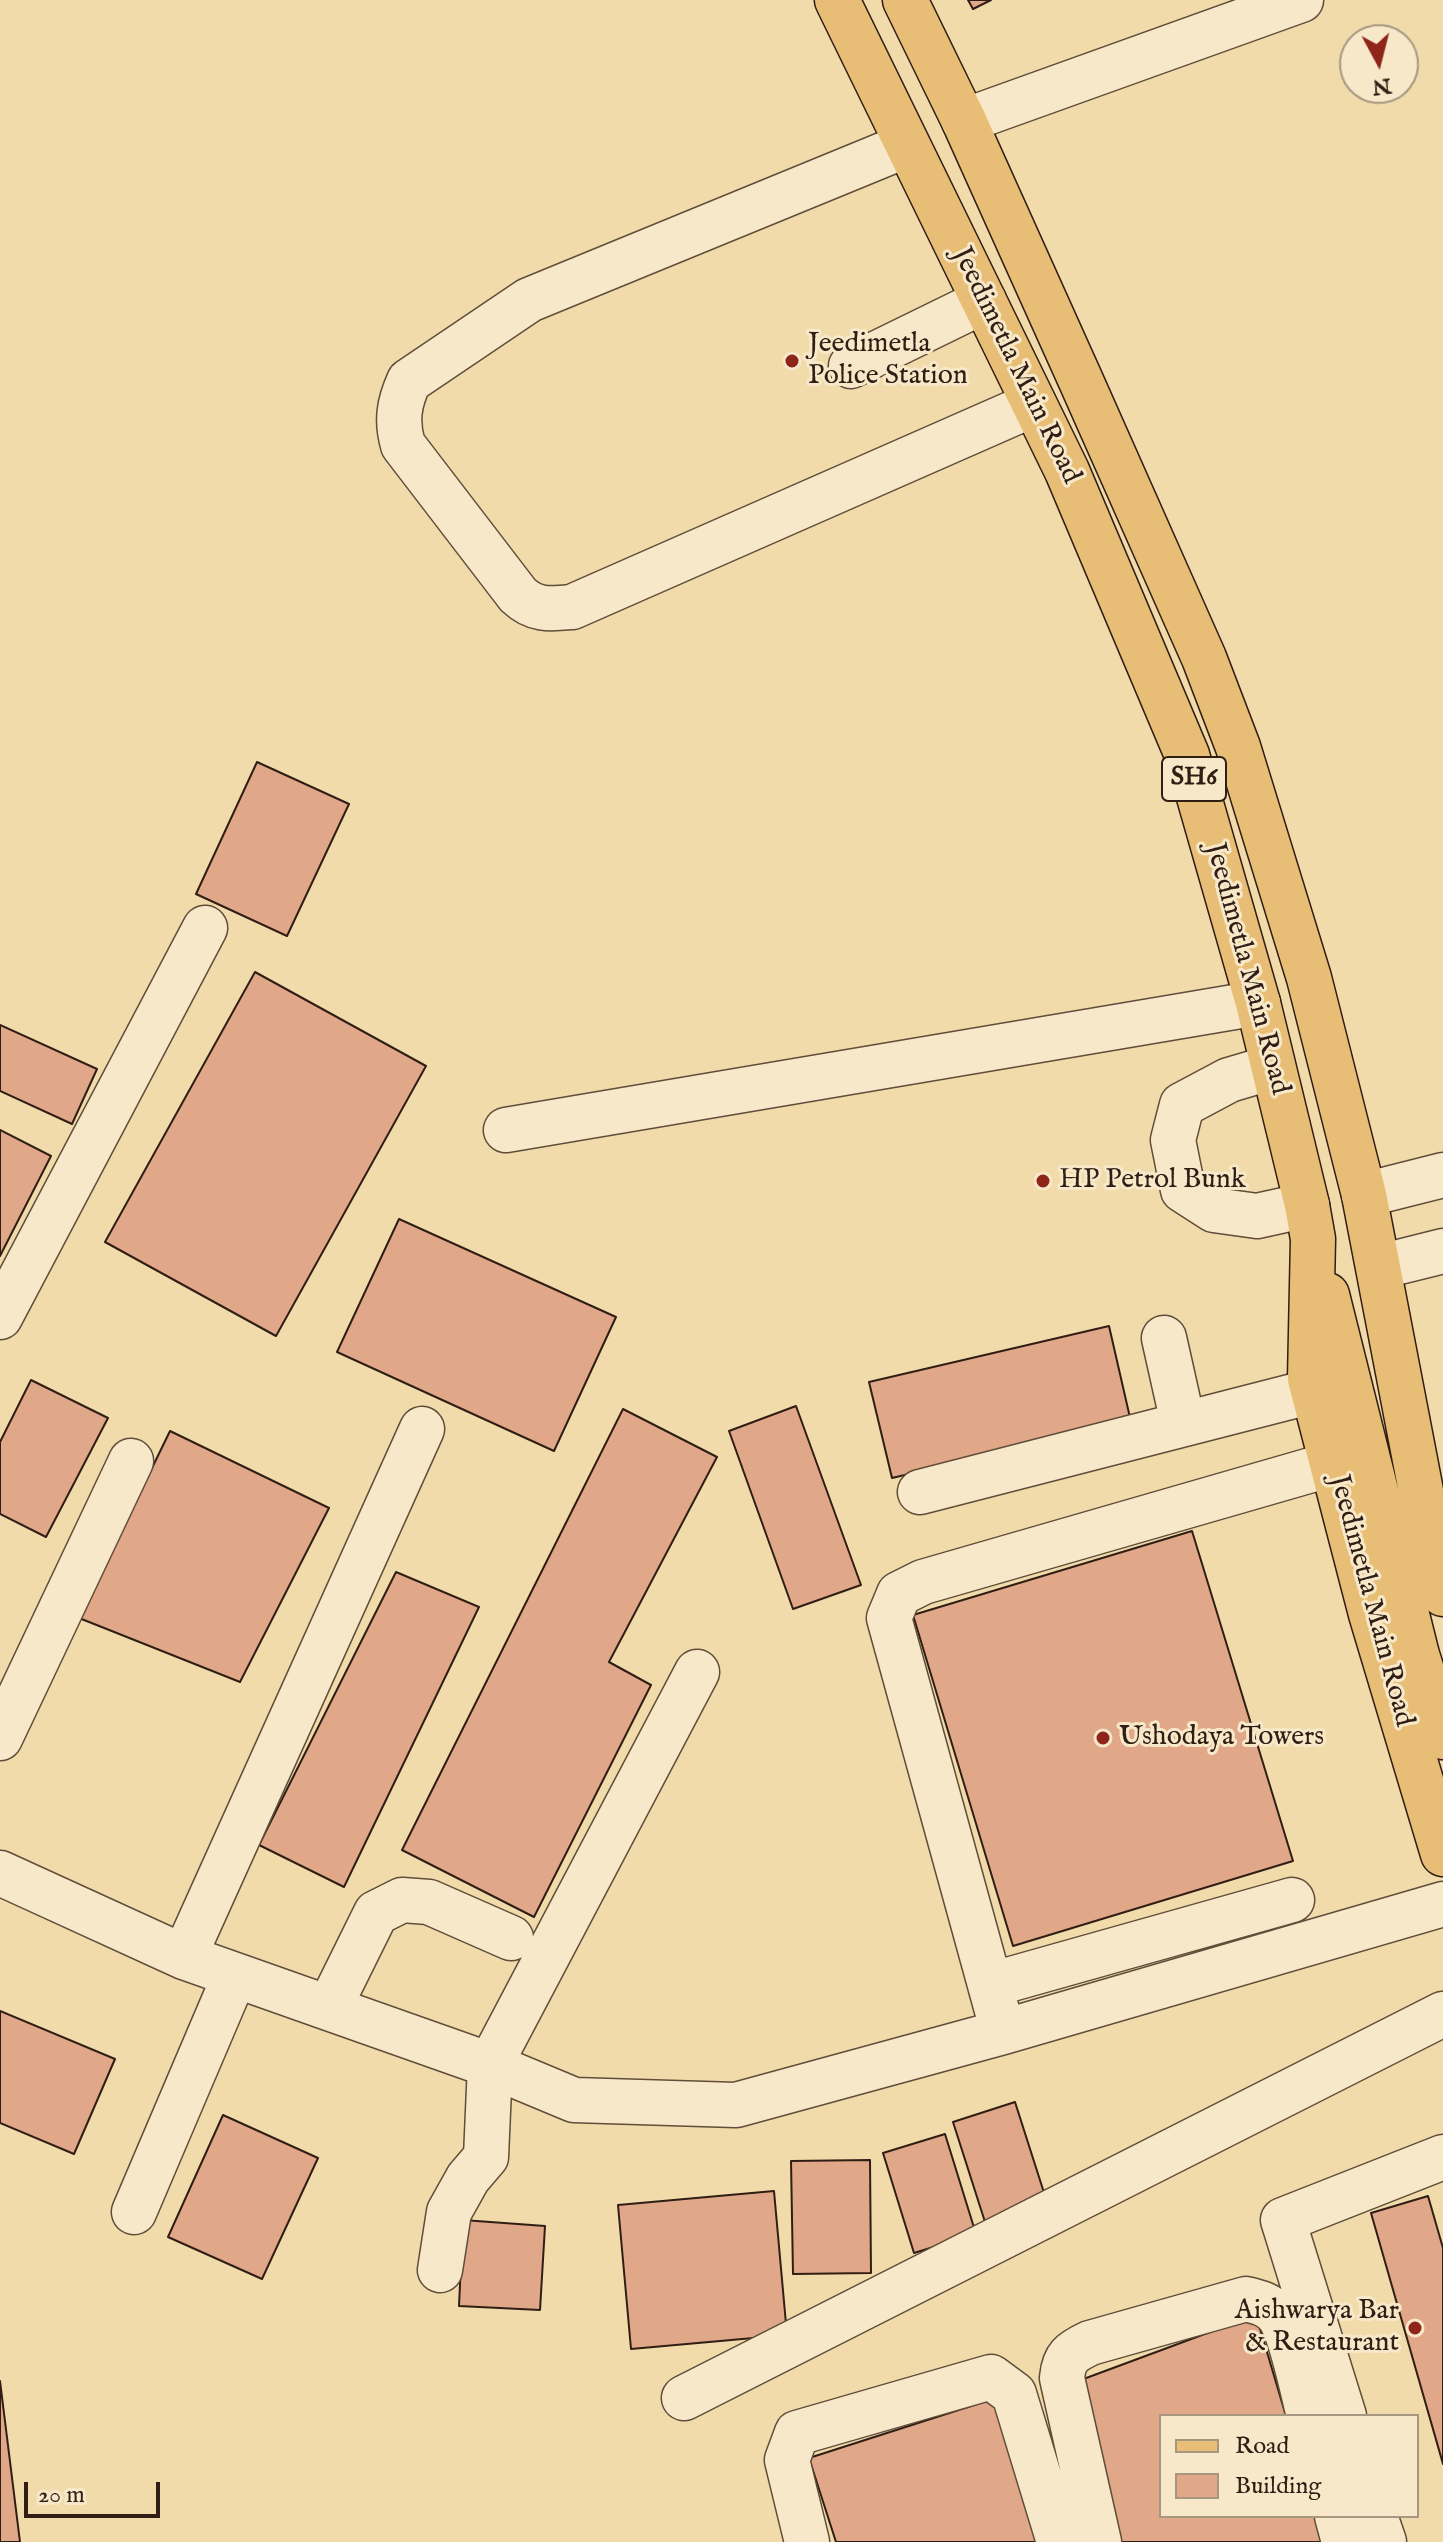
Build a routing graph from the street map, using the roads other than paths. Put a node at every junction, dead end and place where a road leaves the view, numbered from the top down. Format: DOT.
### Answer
graph roads {
  1 [pos="837,0"];
  2 [pos="905,0"];
  3 [pos="1301,0"];
  4 [pos="964,121"];
  5 [pos="907,145"];
  6 [pos="984,301"];
  7 [pos="851,366"];
  8 [pos="1034,404"];
  9 [pos="205,928"];
  10 [pos="1258,1003"];
  11 [pos="1273,1067"];
  12 [pos="506,1130"];
  13 [pos="1443,1175"];
  14 [pos="1364,1195"];
  15 [pos="1310,1222"];
  16 [pos="1443,1251"];
  17 [pos="1379,1267"];
  18 [pos="0,1317"];
  19 [pos="1164,1338"];
  20 [pos="1313,1391"];
  21 [pos="1183,1423"];
  22 [pos="422,1429"];
  23 [pos="1426,1444"];
  24 [pos="131,1461"];
  25 [pos="1332,1464"];
  26 [pos="920,1492"];
  27 [pos="1430,1577"];
  28 [pos="1430,1653"];
  29 [pos="697,1672"];
  30 [pos="1443,1737"];
  31 [pos="0,1738"];
  32 [pos="1443,1854"];
  33 [pos="0,1873"];
  34 [pos="1292,1900"];
  35 [pos="1443,1904"];
  36 [pos="511,1938"];
  37 [pos="1107,1953"];
  38 [pos="184,1957"];
  39 [pos="235,1975"];
  40 [pos="990,1985"];
  41 [pos="1120,1998"];
  42 [pos="329,2008"];
  43 [pos="1443,2014"];
  44 [pos="1003,2032"];
  45 [pos="490,2065"];
  46 [pos="1443,2157"];
  47 [pos="134,2212"];
  48 [pos="440,2270"];
  49 [pos="684,2398"];
  50 [pos="1308,2414"];
  51 [pos="1343,2414"];
  52 [pos="1338,2518"];
  53 [pos="1376,2518"];
  54 [pos="807,2542"];
  55 [pos="1059,2542"];
  56 [pos="1099,2542"];
  57 [pos="1344,2542"];
  58 [pos="1384,2542"];
  1 -- 5 [label="main road, Jeedimetla Main Road / SH6"];
  2 -- 4 [label="main road, Jeedimetla Main Road / SH6"];
  3 -- 4 [label="street"];
  4 -- 5 [label="main road"];
  4 -- 14 [label="main road, Jeedimetla Main Road / SH6"];
  5 -- 6 [label="main road, Jeedimetla Main Road / SH6"];
  5 -- 8 [label="street"];
  6 -- 7 [label="street"];
  6 -- 8 [label="main road, Jeedimetla Main Road / SH6"];
  8 -- 10 [label="main road, Jeedimetla Main Road / SH6"];
  9 -- 18 [label="street"];
  10 -- 11 [label="main road, Jeedimetla Main Road / SH6"];
  10 -- 12 [label="street"];
  11 -- 15 [label="main road, Jeedimetla Main Road / SH6"];
  11 -- 15 [label="street"];
  13 -- 14 [label="street"];
  14 -- 17 [label="main road, Jeedimetla Main Road / SH6"];
  15 -- 20 [label="main road, Jeedimetla Main Road / SH6"];
  15 -- 27 [label="main road"];
  16 -- 17 [label="street"];
  17 -- 23 [label="main road, Jeedimetla Main Road / SH6"];
  19 -- 21 [label="street"];
  20 -- 21 [label="street"];
  20 -- 25 [label="main road, Jeedimetla Main Road / SH6"];
  21 -- 26 [label="street"];
  22 -- 38 [label="street"];
  23 -- 27 [label="main road, Jeedimetla Main Road / SH6"];
  24 -- 31 [label="street"];
  25 -- 32 [label="main road, Jeedimetla Main Road / SH6"];
  25 -- 40 [label="street"];
  27 -- 28 [label="main road"];
  28 -- 30 [label="main road"];
  29 -- 45 [label="street"];
  33 -- 38 [label="street"];
  34 -- 37 [label="street"];
  35 -- 41 [label="street"];
  36 -- 42 [label="street"];
  37 -- 40 [label="street"];
  37 -- 41 [label="street"];
  38 -- 39 [label="street"];
  39 -- 42 [label="street"];
  39 -- 47 [label="street"];
  40 -- 44 [label="street"];
  41 -- 44 [label="street"];
  42 -- 45 [label="street"];
  43 -- 49 [label="street"];
  44 -- 45 [label="street"];
  45 -- 48 [label="street"];
  46 -- 51 [label="street"];
  50 -- 56 [label="street"];
  52 -- 57 [label="street"];
  53 -- 58 [label="street"];
  54 -- 55 [label="street"];
}
